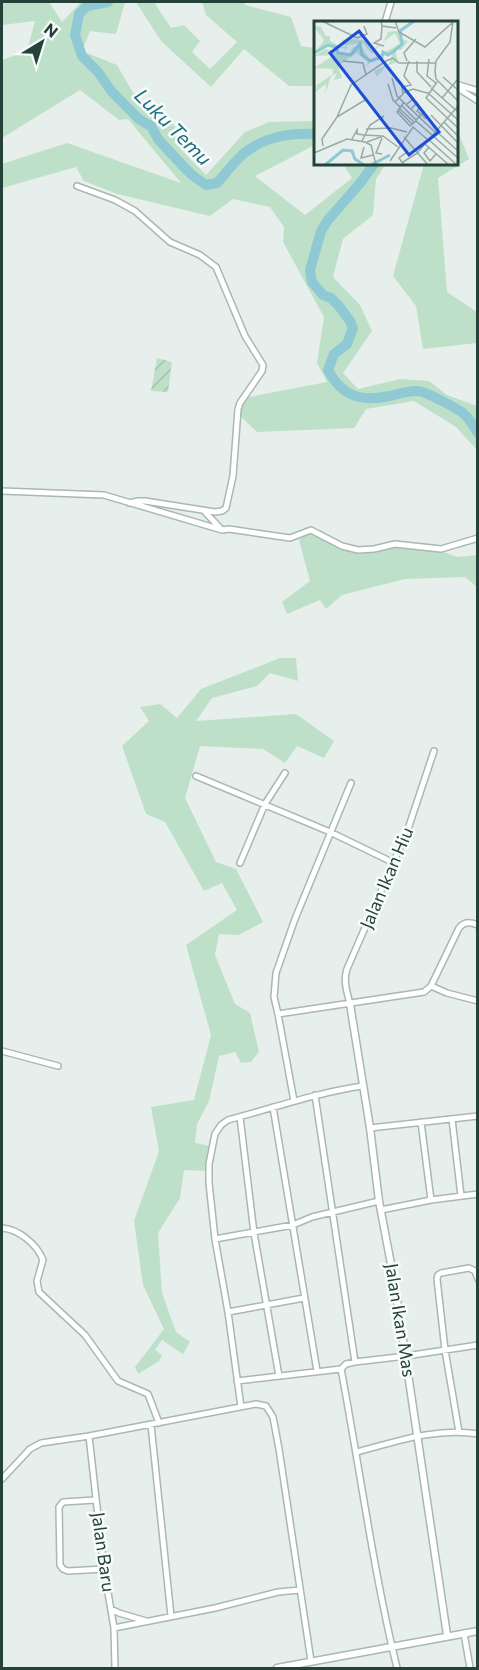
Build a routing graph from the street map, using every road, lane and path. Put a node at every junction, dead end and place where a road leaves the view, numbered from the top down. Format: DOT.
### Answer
graph roads {
  1 [pos="391,2"];
  2 [pos="386,21"];
  3 [pos="458,86"];
  4 [pos="458,87"];
  5 [pos="477,91"];
  6 [pos="477,101"];
  7 [pos="77,186"];
  8 [pos="2,491"];
  9 [pos="129,503"];
  10 [pos="205,512"];
  11 [pos="222,530"];
  12 [pos="477,538"];
  13 [pos="434,751"];
  14 [pos="285,773"];
  15 [pos="196,776"];
  16 [pos="351,783"];
  17 [pos="265,804"];
  18 [pos="330,832"];
  19 [pos="394,862"];
  20 [pos="240,863"];
  21 [pos="477,925"];
  22 [pos="431,986"];
  23 [pos="477,1002"];
  24 [pos="350,1004"];
  25 [pos="278,1014"];
  26 [pos="2,1051"];
  27 [pos="58,1066"];
  28 [pos="362,1086"];
  29 [pos="315,1095"];
  30 [pos="294,1101"];
  31 [pos="273,1107"];
  32 [pos="477,1116"];
  33 [pos="240,1117"];
  34 [pos="452,1119"];
  35 [pos="421,1122"];
  36 [pos="370,1128"];
  37 [pos="477,1194"];
  38 [pos="461,1196"];
  39 [pos="432,1200"];
  40 [pos="379,1201"];
  41 [pos="381,1210"];
  42 [pos="333,1212"];
  43 [pos="293,1225"];
  44 [pos="2,1228"];
  45 [pos="254,1233"];
  46 [pos="215,1239"];
  47 [pos="477,1279"];
  48 [pos="304,1298"];
  49 [pos="267,1304"];
  50 [pos="228,1312"];
  51 [pos="477,1345"];
  52 [pos="446,1350"];
  53 [pos="406,1356"];
  54 [pos="355,1362"];
  55 [pos="341,1369"];
  56 [pos="317,1371"];
  57 [pos="279,1376"];
  58 [pos="237,1381"];
  59 [pos="241,1407"];
  60 [pos="159,1422"];
  61 [pos="151,1425"];
  62 [pos="459,1432"];
  63 [pos="477,1434"];
  64 [pos="89,1436"];
  65 [pos="418,1436"];
  66 [pos="357,1452"];
  67 [pos="2,1479"];
  68 [pos="95,1500"];
  69 [pos="104,1569"];
  70 [pos="300,1590"];
  71 [pos="111,1609"];
  72 [pos="171,1616"];
  73 [pos="147,1621"];
  74 [pos="114,1628"];
  75 [pos="477,1631"];
  76 [pos="464,1633"];
  77 [pos="447,1635"];
  78 [pos="391,1648"];
  79 [pos="320,1660"];
  80 [pos="311,1661"];
  81 [pos="115,1668"];
  82 [pos="277,1668"];
  83 [pos="322,1668"];
  84 [pos="397,1668"];
  85 [pos="470,1668"];
  1 -- 2 [label="street"];
  3 -- 5 [label="street"];
  4 -- 6 [label="street"];
  7 -- 10 [label="street"];
  8 -- 9 [label="street"];
  9 -- 10 [label="street"];
  9 -- 11 [label="street"];
  10 -- 11 [label="street"];
  11 -- 12 [label="street"];
  13 -- 19 [label="street, Jalan Ikan Hiu"];
  14 -- 17 [label="street"];
  15 -- 17 [label="street"];
  16 -- 18 [label="street"];
  17 -- 18 [label="street"];
  17 -- 20 [label="street"];
  18 -- 19 [label="street"];
  18 -- 25 [label="street"];
  19 -- 24 [label="street, Jalan Ikan Hiu"];
  21 -- 22 [label="street"];
  22 -- 23 [label="street"];
  22 -- 24 [label="street"];
  24 -- 25 [label="street"];
  24 -- 28 [label="street, Jalan Ikan Mas"];
  25 -- 30 [label="street"];
  26 -- 27 [label="street"];
  28 -- 29 [label="street"];
  28 -- 36 [label="street, Jalan Ikan Mas"];
  29 -- 30 [label="street"];
  29 -- 42 [label="street"];
  30 -- 31 [label="street"];
  31 -- 33 [label="street"];
  31 -- 43 [label="street"];
  32 -- 34 [label="street"];
  33 -- 45 [label="street"];
  33 -- 46 [label="street"];
  34 -- 35 [label="street"];
  34 -- 38 [label="street"];
  35 -- 36 [label="street"];
  35 -- 39 [label="street"];
  36 -- 40 [label="street, Jalan Ikan Mas"];
  37 -- 38 [label="street"];
  38 -- 39 [label="street"];
  39 -- 41 [label="street"];
  40 -- 41 [label="street, Jalan Ikan Mas"];
  40 -- 42 [label="street"];
  41 -- 53 [label="street, Jalan Ikan Mas"];
  42 -- 43 [label="street"];
  42 -- 54 [label="street"];
  43 -- 45 [label="street"];
  43 -- 48 [label="street"];
  44 -- 60 [label="street"];
  45 -- 46 [label="street"];
  45 -- 49 [label="street"];
  46 -- 50 [label="street"];
  47 -- 52 [label="street"];
  48 -- 49 [label="street"];
  48 -- 56 [label="street"];
  49 -- 50 [label="street"];
  49 -- 57 [label="street"];
  50 -- 58 [label="street"];
  51 -- 52 [label="street"];
  52 -- 53 [label="street"];
  52 -- 62 [label="street"];
  53 -- 54 [label="street"];
  53 -- 65 [label="street, Jalan Ikan Mas"];
  54 -- 55 [label="street"];
  55 -- 56 [label="street"];
  55 -- 66 [label="street"];
  56 -- 57 [label="street"];
  57 -- 58 [label="street"];
  58 -- 59 [label="street"];
  59 -- 60 [label="street"];
  59 -- 70 [label="street"];
  60 -- 61 [label="street"];
  61 -- 64 [label="street"];
  61 -- 72 [label="street"];
  62 -- 63 [label="street"];
  62 -- 65 [label="street"];
  64 -- 67 [label="street"];
  64 -- 68 [label="street, Jalan Baru"];
  65 -- 66 [label="street"];
  65 -- 77 [label="street, Jalan Ikan Mas"];
  66 -- 78 [label="street"];
  68 -- 69 [label="street, Jalan Baru"];
  68 -- 69 [label="street"];
  69 -- 71 [label="street, Jalan Baru"];
  70 -- 72 [label="street"];
  70 -- 80 [label="street"];
  71 -- 73 [label="street"];
  71 -- 74 [label="street, Jalan Baru"];
  72 -- 73 [label="street"];
  73 -- 74 [label="street"];
  74 -- 81 [label="street, Jalan Baru"];
  75 -- 76 [label="street"];
  76 -- 77 [label="street"];
  76 -- 85 [label="street"];
  77 -- 78 [label="street"];
  78 -- 79 [label="street"];
  78 -- 84 [label="street"];
  79 -- 80 [label="street"];
  79 -- 83 [label="street"];
  80 -- 82 [label="street"];
}
